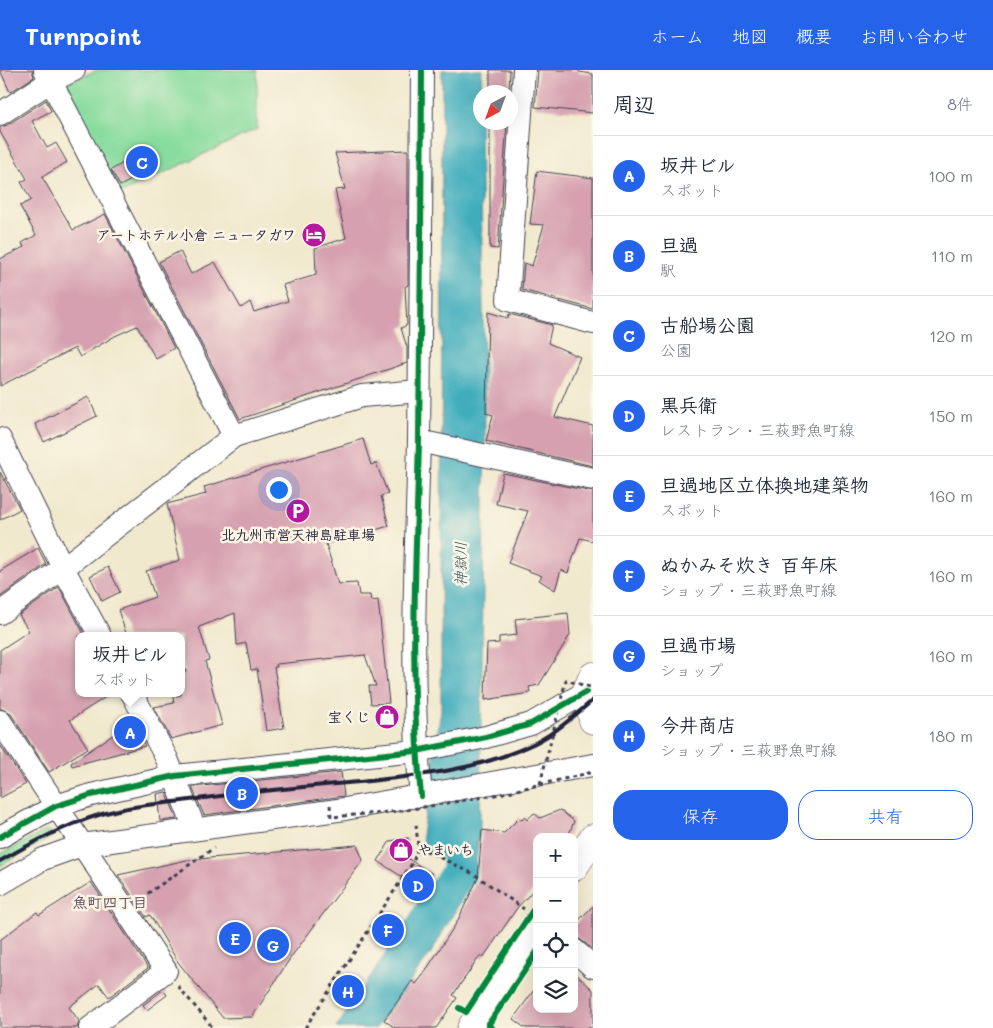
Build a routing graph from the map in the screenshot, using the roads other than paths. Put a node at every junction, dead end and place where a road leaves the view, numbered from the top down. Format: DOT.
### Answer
graph roads {
  1 [pos="74,70"];
  2 [pos="422,70"];
  3 [pos="524,70"];
  4 [pos="48,75"];
  5 [pos="0,114"];
  6 [pos="593,323"];
  7 [pos="418,391"];
  8 [pos="234,436"];
  9 [pos="0,438"];
  10 [pos="418,441"];
  11 [pos="593,479"];
  12 [pos="63,568"];
  13 [pos="0,613"];
  14 [pos="98,632"];
  15 [pos="591,685"];
  16 [pos="134,697"];
  17 [pos="0,720"];
  18 [pos="593,720"];
  19 [pos="416,752"];
  20 [pos="593,765"];
  21 [pos="175,776"];
  22 [pos="420,796"];
  23 [pos="56,806"];
  24 [pos="195,829"];
  25 [pos="0,836"];
  26 [pos="593,838"];
  27 [pos="82,845"];
  28 [pos="578,861"];
  29 [pos="0,884"];
  30 [pos="530,917"];
  31 [pos="578,954"];
  32 [pos="593,967"];
  33 [pos="90,1028"];
  34 [pos="471,1028"];
  1 -- 4 [label="street"];
  2 -- 7 [label="street"];
  3 -- 6 [label="street"];
  4 -- 5 [label="street"];
  4 -- 8 [label="street"];
  7 -- 8 [label="street"];
  7 -- 10 [label="street"];
  8 -- 12 [label="street"];
  9 -- 12 [label="street"];
  10 -- 11 [label="street"];
  10 -- 19 [label="street"];
  12 -- 13 [label="street"];
  12 -- 14 [label="street"];
  15 -- 18 [label="main road"];
  15 -- 19 [label="street"];
  16 -- 21 [label="street"];
  17 -- 23 [label="street"];
  19 -- 21 [label="street"];
  19 -- 22 [label="street"];
  20 -- 22 [label="street"];
  21 -- 23 [label="street"];
  21 -- 24 [label="street"];
  22 -- 24 [label="street"];
  23 -- 25 [label="street"];
  23 -- 27 [label="street"];
  24 -- 27 [label="street"];
  26 -- 28 [label="main road"];
  27 -- 29 [label="street"];
  27 -- 33 [label="street"];
  30 -- 34 [label="main road"];
  31 -- 32 [label="street"];
}
